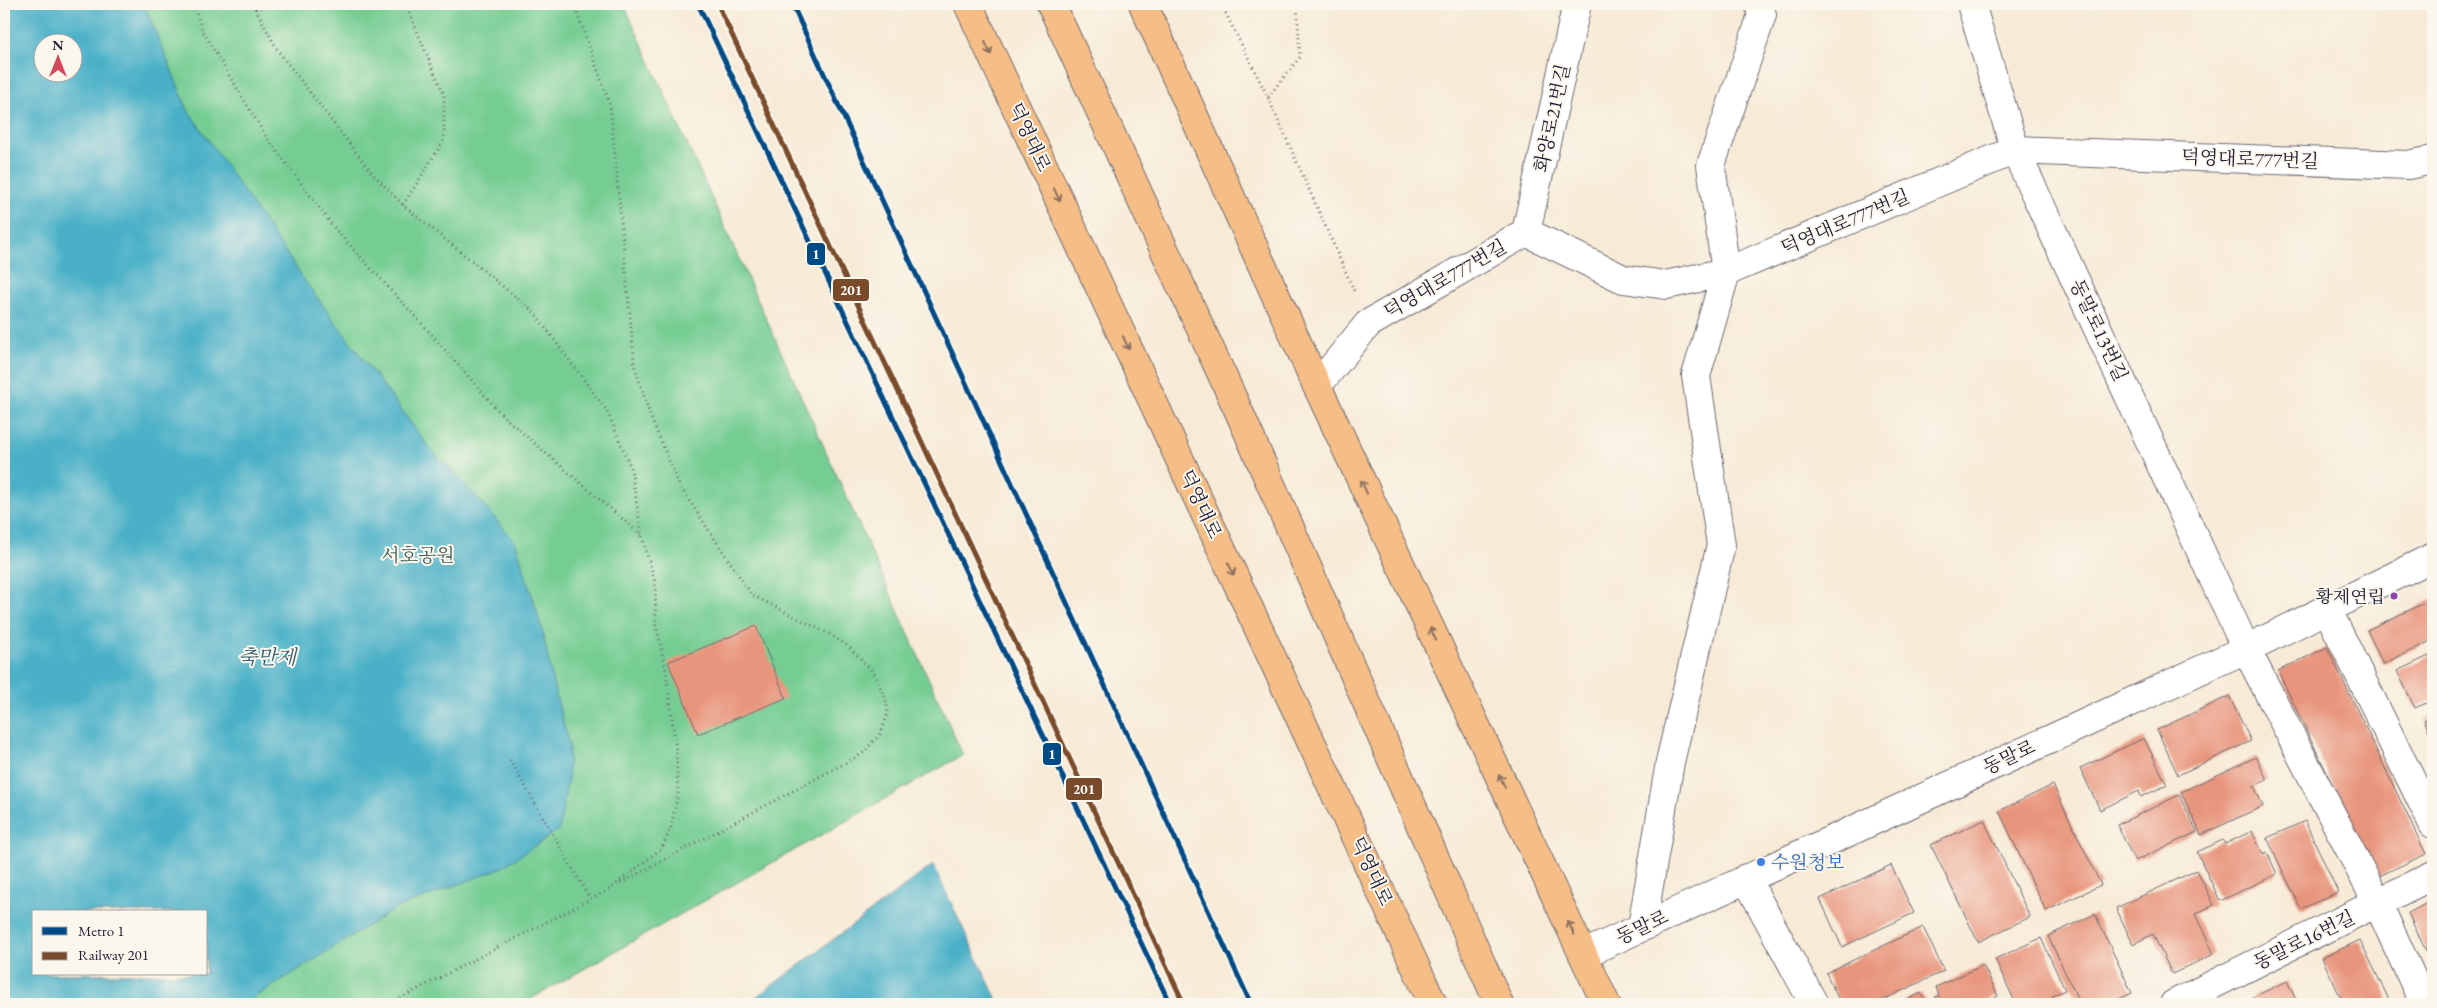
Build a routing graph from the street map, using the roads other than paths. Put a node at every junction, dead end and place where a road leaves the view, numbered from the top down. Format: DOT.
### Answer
graph roads {
  1 [pos="968,4"];
  2 [pos="1051,4"];
  3 [pos="1143,4"];
  4 [pos="1577,4"];
  5 [pos="1759,4"];
  6 [pos="1971,4"];
  7 [pos="2015,150"];
  8 [pos="2433,160"];
  9 [pos="1526,232"];
  10 [pos="1726,272"];
  11 [pos="1317,386"];
  12 [pos="2433,557"];
  13 [pos="2327,608"];
  14 [pos="2246,648"];
  15 [pos="2433,824"];
  16 [pos="2433,875"];
  17 [pos="1746,878"];
  18 [pos="2378,904"];
  19 [pos="1642,927"];
  20 [pos="1584,954"];
  21 [pos="1434,1004"];
  22 [pos="1499,1004"];
  23 [pos="1606,1004"];
  24 [pos="1814,1004"];
  25 [pos="2174,1004"];
  26 [pos="2424,1004"];
  1 -- 21 [label="main road, 덕영대로, one-way"];
  2 -- 22 [label="main road"];
  3 -- 11 [label="main road"];
  4 -- 9 [label="street, 화양로21번길"];
  5 -- 10 [label="street"];
  6 -- 7 [label="street, 동말로13번길"];
  7 -- 8 [label="street, 덕영대로777번길"];
  7 -- 10 [label="street, 덕영대로777번길"];
  7 -- 14 [label="street, 동말로13번길"];
  9 -- 10 [label="street, 덕영대로777번길"];
  9 -- 11 [label="street, 덕영대로777번길"];
  10 -- 19 [label="street"];
  20 -- 11 [label="main road, one-way"];
  12 -- 13 [label="street, 동말로"];
  13 -- 14 [label="street, 동말로"];
  13 -- 15 [label="street"];
  14 -- 17 [label="street, 동말로"];
  14 -- 18 [label="street, 동말로13번길"];
  16 -- 18 [label="street, 동말로16번길"];
  17 -- 19 [label="street, 동말로"];
  17 -- 24 [label="street"];
  18 -- 25 [label="street, 동말로16번길"];
  18 -- 26 [label="street, 동말로13번길"];
  19 -- 20 [label="street, 동말로"];
  20 -- 23 [label="main road"];
}
